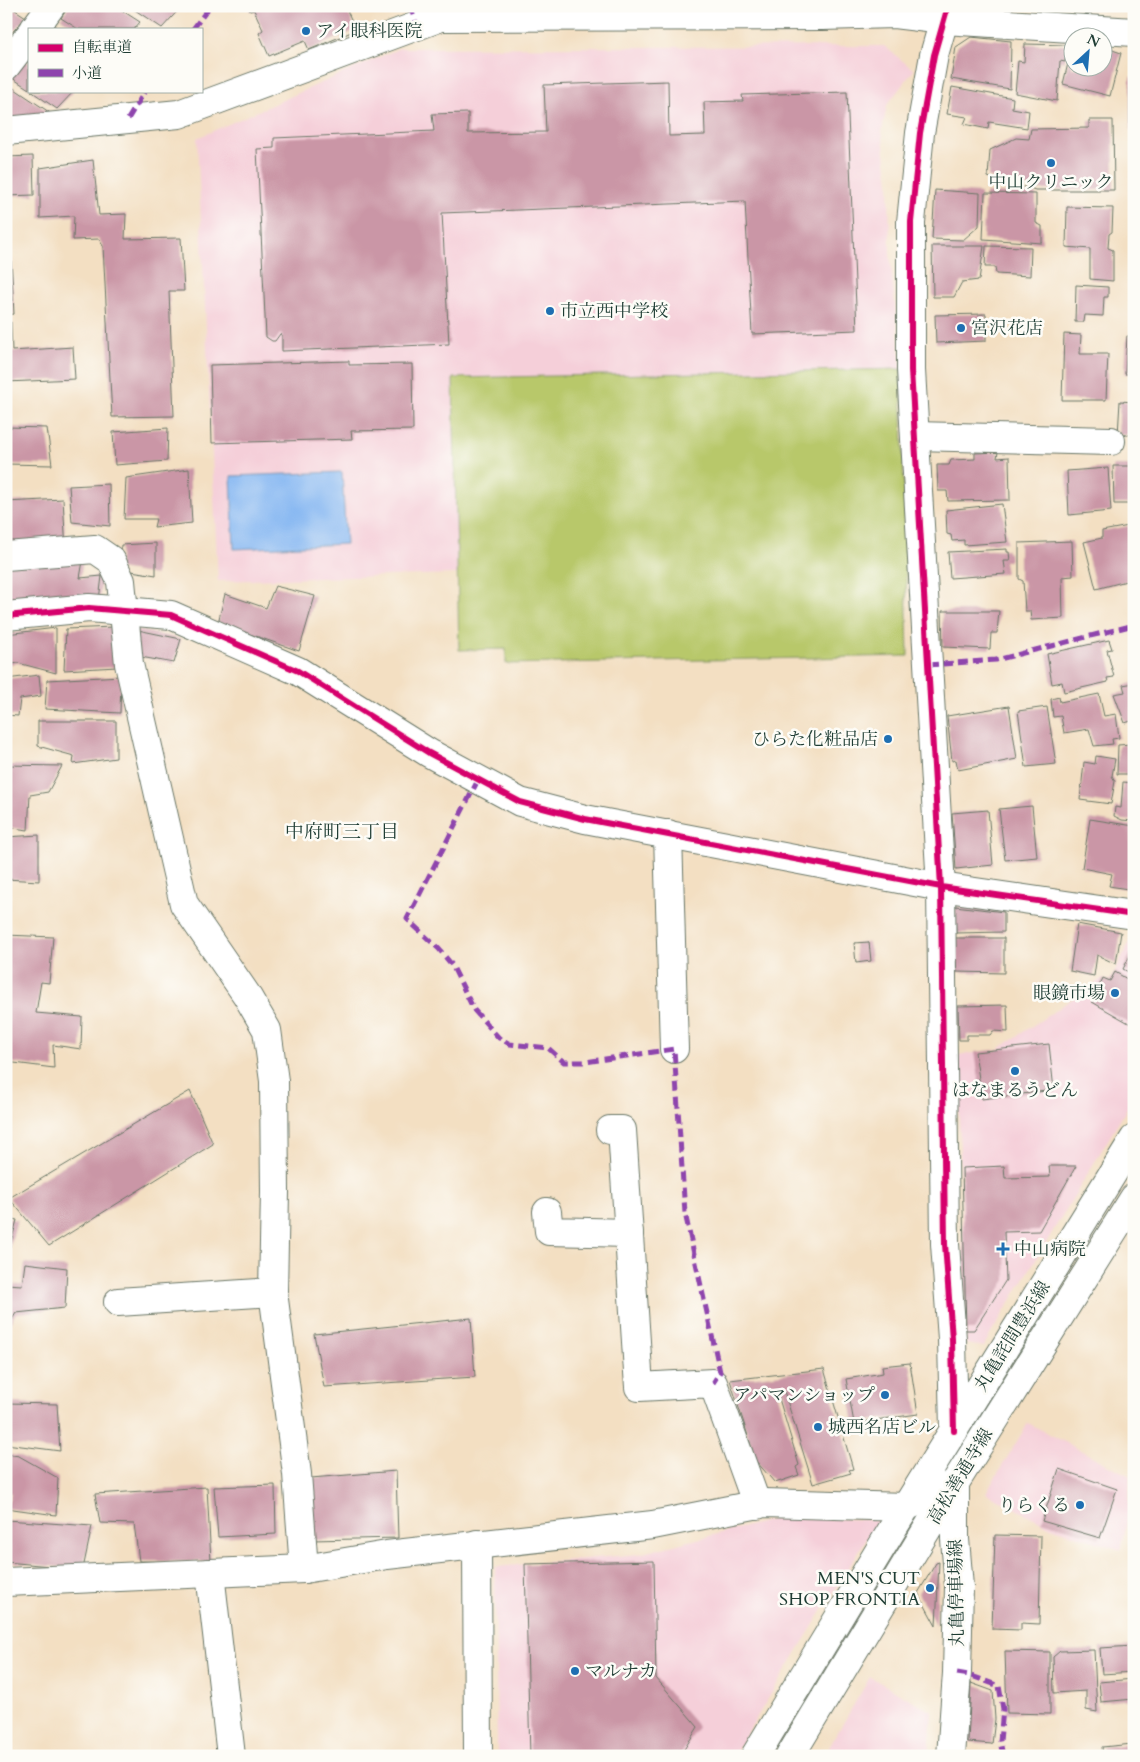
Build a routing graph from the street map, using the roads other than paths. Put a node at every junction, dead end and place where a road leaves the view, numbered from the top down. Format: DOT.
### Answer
graph roads {
  1 [pos="51,6"];
  2 [pos="824,11"];
  3 [pos="464,12"];
  4 [pos="946,13"];
  5 [pos="35,28"];
  6 [pos="1134,32"];
  7 [pos="28,37"];
  8 [pos="6,66"];
  9 [pos="6,131"];
  10 [pos="915,436"];
  11 [pos="1111,441"];
  12 [pos="6,556"];
  13 [pos="123,611"];
  14 [pos="6,616"];
  15 [pos="668,834"];
  16 [pos="941,886"];
  17 [pos="1134,915"];
  18 [pos="674,1050"];
  19 [pos="610,1130"];
  20 [pos="1134,1139"];
  21 [pos="1102,1190"];
  22 [pos="1132,1207"];
  23 [pos="547,1212"];
  24 [pos="629,1233"];
  25 [pos="272,1292"];
  26 [pos="118,1302"];
  27 [pos="954,1431"];
  28 [pos="955,1483"];
  29 [pos="757,1504"];
  30 [pos="906,1507"];
  31 [pos="477,1544"];
  32 [pos="304,1569"];
  33 [pos="210,1573"];
  34 [pos="6,1582"];
  35 [pos="231,1756"];
  36 [pos="478,1756"];
  37 [pos="755,1756"];
  38 [pos="790,1756"];
  39 [pos="951,1756"];
  1 -- 5 [label="street"];
  2 -- 3 [label="street"];
  2 -- 4 [label="street"];
  3 -- 9 [label="street"];
  4 -- 6 [label="street"];
  4 -- 10 [label="street, 丸亀停車場線"];
  7 -- 8 [label="street"];
  10 -- 11 [label="street"];
  10 -- 16 [label="street, 丸亀停車場線"];
  12 -- 13 [label="street"];
  13 -- 14 [label="street"];
  13 -- 15 [label="street"];
  13 -- 25 [label="street"];
  15 -- 16 [label="street"];
  15 -- 18 [label="street"];
  16 -- 17 [label="street"];
  16 -- 27 [label="street, 丸亀停車場線"];
  19 -- 24 [label="street"];
  20 -- 21 [label="street, 丸亀詫間豊浜線"];
  21 -- 22 [label="street"];
  21 -- 27 [label="street, 丸亀詫間豊浜線"];
  22 -- 28 [label="street, 高松善通寺線"];
  23 -- 24 [label="street"];
  24 -- 29 [label="street"];
  25 -- 26 [label="street"];
  25 -- 32 [label="street"];
  27 -- 28 [label="street, 丸亀停車場線"];
  27 -- 30 [label="street, 高松善通寺線"];
  28 -- 30 [label="street"];
  28 -- 38 [label="street, 高松善通寺線"];
  28 -- 39 [label="street, 丸亀停車場線"];
  29 -- 30 [label="street"];
  29 -- 31 [label="street"];
  30 -- 37 [label="street, 高松善通寺線"];
  31 -- 32 [label="street"];
  31 -- 36 [label="street"];
  32 -- 33 [label="street"];
  33 -- 34 [label="street"];
  33 -- 35 [label="street"];
}
